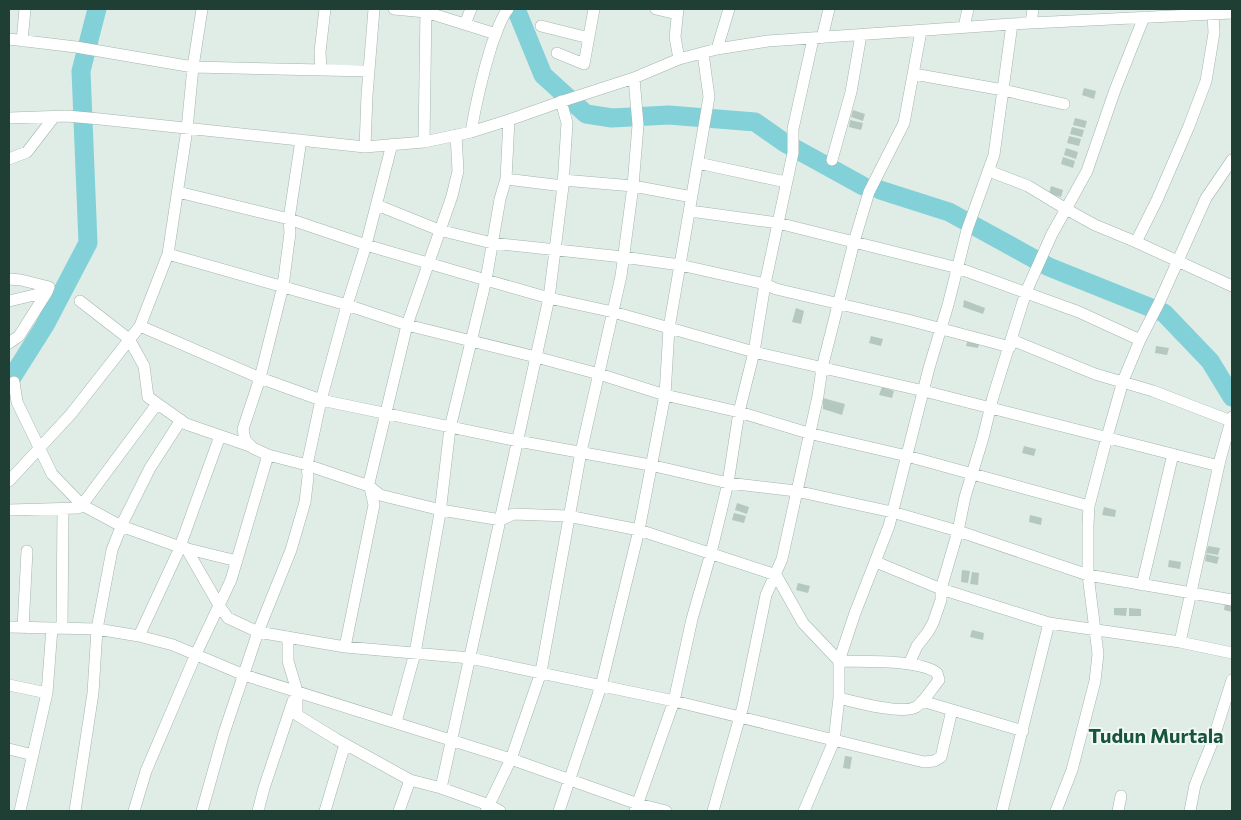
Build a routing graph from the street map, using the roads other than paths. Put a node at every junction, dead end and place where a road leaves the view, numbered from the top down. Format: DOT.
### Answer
graph roads {
  1 [pos="25,9"];
  2 [pos="202,9"];
  3 [pos="325,9"];
  4 [pos="374,9"];
  5 [pos="394,9"];
  6 [pos="471,9"];
  7 [pos="594,9"];
  8 [pos="656,9"];
  9 [pos="729,9"];
  10 [pos="829,9"];
  11 [pos="968,9"];
  12 [pos="1033,9"];
  13 [pos="426,10"];
  14 [pos="507,11"];
  15 [pos="678,11"];
  16 [pos="1224,12"];
  17 [pos="1162,13"];
  18 [pos="1093,14"];
  19 [pos="1144,18"];
  20 [pos="1031,23"];
  21 [pos="465,24"];
  22 [pos="1012,24"];
  23 [pos="541,26"];
  24 [pos="964,27"];
  25 [pos="921,31"];
  26 [pos="496,34"];
  27 [pos="861,35"];
  28 [pos="589,38"];
  29 [pos="817,38"];
  30 [pos="9,39"];
  31 [pos="22,41"];
  32 [pos="717,49"];
  33 [pos="556,53"];
  34 [pos="703,53"];
  35 [pos="679,59"];
  36 [pos="193,67"];
  37 [pos="320,70"];
  38 [pos="368,71"];
  39 [pos="914,74"];
  40 [pos="634,78"];
  41 [pos="1003,90"];
  42 [pos="565,100"];
  43 [pos="1064,104"];
  44 [pos="54,117"];
  45 [pos="9,118"];
  46 [pos="509,120"];
  47 [pos="187,129"];
  48 [pos="470,132"];
  49 [pos="456,135"];
  50 [pos="301,140"];
  51 [pos="424,142"];
  52 [pos="392,144"];
  53 [pos="365,147"];
  54 [pos="9,159"];
  55 [pos="832,160"];
  56 [pos="1232,160"];
  57 [pos="698,163"];
  58 [pos="989,171"];
  59 [pos="506,179"];
  60 [pos="786,182"];
  61 [pos="563,183"];
  62 [pos="633,186"];
  63 [pos="178,192"];
  64 [pos="692,197"];
  65 [pos="377,205"];
  66 [pos="1066,209"];
  67 [pos="690,211"];
  68 [pos="289,219"];
  69 [pos="778,224"];
  70 [pos="440,230"];
  71 [pos="854,242"];
  72 [pos="1136,242"];
  73 [pos="492,243"];
  74 [pos="366,245"];
  75 [pos="555,249"];
  76 [pos="168,254"];
  77 [pos="624,257"];
  78 [pos="1179,260"];
  79 [pos="428,262"];
  80 [pos="680,266"];
  81 [pos="958,268"];
  82 [pos="9,279"];
  83 [pos="486,280"];
  84 [pos="765,284"];
  85 [pos="283,286"];
  86 [pos="1232,286"];
  87 [pos="47,292"];
  88 [pos="1026,292"];
  89 [pos="549,298"];
  90 [pos="9,301"];
  91 [pos="80,301"];
  92 [pos="838,303"];
  93 [pos="347,304"];
  94 [pos="613,312"];
  95 [pos="407,325"];
  96 [pos="140,326"];
  97 [pos="669,328"];
  98 [pos="941,328"];
  99 [pos="129,339"];
  100 [pos="1140,340"];
  101 [pos="470,341"];
  102 [pos="9,343"];
  103 [pos="1011,344"];
  104 [pos="754,352"];
  105 [pos="536,357"];
  106 [pos="822,368"];
  107 [pos="599,374"];
  108 [pos="260,378"];
  109 [pos="1123,381"];
  110 [pos="14,382"];
  111 [pos="924,391"];
  112 [pos="665,395"];
  113 [pos="321,400"];
  114 [pos="157,404"];
  115 [pos="991,408"];
  116 [pos="739,412"];
  117 [pos="385,415"];
  118 [pos="1232,419"];
  119 [pos="180,420"];
  120 [pos="450,428"];
  121 [pos="808,433"];
  122 [pos="220,436"];
  123 [pos="1107,437"];
  124 [pos="518,442"];
  125 [pos="39,448"];
  126 [pos="253,448"];
  127 [pos="581,452"];
  128 [pos="1173,454"];
  129 [pos="268,455"];
  130 [pos="907,456"];
  131 [pos="306,465"];
  132 [pos="650,465"];
  133 [pos="1219,466"];
  134 [pos="972,474"];
  135 [pos="9,481"];
  136 [pos="728,483"];
  137 [pos="369,486"];
  138 [pos="796,491"];
  139 [pos="82,505"];
  140 [pos="1089,506"];
  141 [pos="63,509"];
  142 [pos="9,510"];
  143 [pos="441,510"];
  144 [pos="892,512"];
  145 [pos="568,516"];
  146 [pos="501,520"];
  147 [pos="121,526"];
  148 [pos="639,530"];
  149 [pos="958,531"];
  150 [pos="183,548"];
  151 [pos="26,551"];
  152 [pos="711,553"];
  153 [pos="237,561"];
  154 [pos="876,562"];
  155 [pos="776,575"];
  156 [pos="1088,575"];
  157 [pos="1142,585"];
  158 [pos="942,589"];
  159 [pos="1191,592"];
  160 [pos="1232,600"];
  161 [pos="220,607"];
  162 [pos="1049,623"];
  163 [pos="9,627"];
  164 [pos="23,628"];
  165 [pos="57,628"];
  166 [pos="98,629"];
  167 [pos="1094,630"];
  168 [pos="258,632"];
  169 [pos="139,636"];
  170 [pos="288,637"];
  171 [pos="1180,642"];
  172 [pos="345,647"];
  173 [pos="1232,653"];
  174 [pos="196,654"];
  175 [pos="416,654"];
  176 [pos="470,658"];
  177 [pos="839,661"];
  178 [pos="909,664"];
  179 [pos="541,672"];
  180 [pos="244,675"];
  181 [pos="1232,680"];
  182 [pos="9,685"];
  183 [pos="600,686"];
  184 [pos="297,691"];
  185 [pos="47,693"];
  186 [pos="838,698"];
  187 [pos="674,701"];
  188 [pos="922,701"];
  189 [pos="952,710"];
  190 [pos="1227,716"];
  191 [pos="740,718"];
  192 [pos="396,722"];
  193 [pos="1023,731"];
  194 [pos="452,740"];
  195 [pos="834,741"];
  196 [pos="345,744"];
  197 [pos="9,748"];
  198 [pos="33,754"];
  199 [pos="511,759"];
  200 [pos="410,780"];
  201 [pos="570,780"];
  202 [pos="441,788"];
  203 [pos="1121,796"];
  204 [pos="637,807"];
  205 [pos="487,808"];
  206 [pos="20,811"];
  207 [pos="75,811"];
  208 [pos="134,811"];
  209 [pos="202,811"];
  210 [pos="258,811"];
  211 [pos="325,811"];
  212 [pos="399,811"];
  213 [pos="500,811"];
  214 [pos="559,811"];
  215 [pos="666,811"];
  216 [pos="714,811"];
  217 [pos="804,811"];
  218 [pos="1002,811"];
  219 [pos="1056,811"];
  220 [pos="1118,811"];
  221 [pos="1190,811"];
  1 -- 31 [label="street"];
  2 -- 36 [label="street"];
  3 -- 37 [label="street"];
  4 -- 38 [label="street"];
  5 -- 13 [label="street"];
  6 -- 21 [label="street"];
  7 -- 28 [label="street"];
  8 -- 15 [label="street"];
  9 -- 32 [label="street"];
  10 -- 29 [label="street"];
  11 -- 24 [label="street"];
  12 -- 20 [label="street"];
  13 -- 21 [label="street"];
  13 -- 51 [label="street"];
  14 -- 26 [label="street"];
  15 -- 35 [label="street"];
  16 -- 17 [label="street"];
  16 -- 72 [label="street"];
  17 -- 19 [label="street"];
  18 -- 19 [label="street"];
  18 -- 20 [label="street"];
  19 -- 66 [label="street"];
  20 -- 22 [label="street"];
  21 -- 26 [label="street"];
  22 -- 24 [label="street"];
  22 -- 41 [label="street"];
  23 -- 28 [label="street"];
  24 -- 25 [label="street"];
  25 -- 27 [label="street"];
  25 -- 39 [label="street"];
  26 -- 48 [label="street"];
  27 -- 29 [label="street"];
  27 -- 55 [label="street"];
  28 -- 33 [label="street"];
  29 -- 32 [label="street"];
  29 -- 60 [label="street"];
  30 -- 31 [label="street"];
  31 -- 36 [label="street"];
  32 -- 34 [label="street"];
  34 -- 35 [label="street"];
  34 -- 57 [label="street"];
  35 -- 40 [label="street"];
  36 -- 37 [label="street"];
  36 -- 47 [label="street"];
  37 -- 38 [label="street"];
  38 -- 53 [label="street"];
  39 -- 41 [label="street"];
  39 -- 71 [label="street"];
  40 -- 42 [label="street"];
  40 -- 62 [label="street"];
  41 -- 43 [label="street"];
  41 -- 58 [label="street"];
  42 -- 46 [label="street"];
  42 -- 61 [label="street"];
  44 -- 45 [label="street"];
  44 -- 47 [label="street"];
  44 -- 54 [label="street"];
  46 -- 48 [label="street"];
  46 -- 59 [label="street"];
  47 -- 50 [label="street"];
  47 -- 63 [label="street"];
  48 -- 49 [label="street"];
  49 -- 51 [label="street"];
  49 -- 70 [label="street"];
  50 -- 53 [label="street"];
  50 -- 68 [label="street"];
  51 -- 52 [label="street"];
  52 -- 53 [label="street"];
  52 -- 65 [label="street"];
  56 -- 78 [label="street"];
  57 -- 60 [label="street"];
  57 -- 64 [label="street"];
  58 -- 66 [label="street"];
  58 -- 81 [label="street"];
  59 -- 61 [label="street"];
  59 -- 73 [label="street"];
  60 -- 69 [label="street"];
  61 -- 62 [label="street"];
  61 -- 75 [label="street"];
  62 -- 64 [label="street"];
  62 -- 77 [label="street"];
  63 -- 68 [label="street"];
  63 -- 76 [label="street"];
  64 -- 67 [label="street"];
  65 -- 70 [label="street"];
  65 -- 74 [label="street"];
  66 -- 72 [label="street"];
  66 -- 88 [label="street"];
  67 -- 69 [label="street"];
  67 -- 80 [label="street"];
  68 -- 74 [label="street"];
  68 -- 85 [label="street"];
  69 -- 71 [label="street"];
  69 -- 84 [label="street"];
  70 -- 73 [label="street"];
  70 -- 79 [label="street"];
  71 -- 81 [label="street"];
  71 -- 92 [label="street"];
  72 -- 78 [label="street"];
  73 -- 75 [label="street"];
  73 -- 83 [label="street"];
  74 -- 79 [label="street"];
  74 -- 93 [label="street"];
  75 -- 77 [label="street"];
  75 -- 89 [label="street"];
  76 -- 85 [label="street"];
  76 -- 96 [label="street"];
  77 -- 80 [label="street"];
  77 -- 94 [label="street"];
  78 -- 86 [label="street"];
  78 -- 100 [label="street"];
  79 -- 83 [label="street"];
  79 -- 95 [label="street"];
  80 -- 84 [label="street"];
  80 -- 97 [label="street"];
  81 -- 88 [label="street"];
  81 -- 98 [label="street"];
  82 -- 87 [label="street"];
  83 -- 89 [label="street"];
  83 -- 101 [label="street"];
  84 -- 92 [label="street"];
  84 -- 104 [label="street"];
  85 -- 93 [label="street"];
  85 -- 108 [label="street"];
  87 -- 90 [label="street"];
  87 -- 102 [label="street"];
  88 -- 100 [label="street"];
  88 -- 103 [label="street"];
  89 -- 94 [label="street"];
  89 -- 105 [label="street"];
  91 -- 99 [label="street"];
  92 -- 98 [label="street"];
  92 -- 106 [label="street"];
  93 -- 95 [label="street"];
  93 -- 113 [label="street"];
  94 -- 97 [label="street"];
  94 -- 107 [label="street"];
  95 -- 101 [label="street"];
  95 -- 117 [label="street"];
  96 -- 99 [label="street"];
  96 -- 108 [label="street"];
  97 -- 104 [label="street"];
  97 -- 112 [label="street"];
  98 -- 103 [label="street"];
  98 -- 111 [label="street"];
  99 -- 114 [label="street"];
  99 -- 125 [label="street"];
  100 -- 109 [label="street"];
  101 -- 105 [label="street"];
  101 -- 120 [label="street"];
  103 -- 109 [label="street"];
  103 -- 115 [label="street"];
  104 -- 106 [label="street"];
  104 -- 116 [label="street"];
  105 -- 107 [label="street"];
  105 -- 124 [label="street"];
  106 -- 111 [label="street"];
  106 -- 121 [label="street"];
  107 -- 112 [label="street"];
  107 -- 127 [label="street"];
  108 -- 113 [label="street"];
  108 -- 126 [label="street"];
  109 -- 118 [label="street"];
  109 -- 123 [label="street"];
  110 -- 125 [label="street"];
  111 -- 115 [label="street"];
  111 -- 130 [label="street"];
  112 -- 116 [label="street"];
  112 -- 132 [label="street"];
  113 -- 117 [label="street"];
  113 -- 131 [label="street"];
  114 -- 119 [label="street"];
  114 -- 139 [label="street"];
  115 -- 123 [label="street"];
  115 -- 134 [label="street"];
  116 -- 121 [label="street"];
  116 -- 136 [label="street"];
  117 -- 120 [label="street"];
  117 -- 137 [label="street"];
  118 -- 133 [label="street"];
  119 -- 122 [label="street"];
  119 -- 147 [label="street"];
  120 -- 124 [label="street"];
  120 -- 143 [label="street"];
  121 -- 130 [label="street"];
  121 -- 138 [label="street"];
  122 -- 126 [label="street"];
  122 -- 150 [label="street"];
  123 -- 128 [label="street"];
  123 -- 140 [label="street"];
  124 -- 127 [label="street"];
  124 -- 146 [label="street"];
  125 -- 135 [label="street"];
  125 -- 139 [label="street"];
  126 -- 129 [label="street"];
  127 -- 132 [label="street"];
  127 -- 145 [label="street"];
  128 -- 133 [label="street"];
  128 -- 157 [label="street"];
  129 -- 131 [label="street"];
  129 -- 153 [label="street"];
  130 -- 134 [label="street"];
  130 -- 144 [label="street"];
  131 -- 137 [label="street"];
  131 -- 168 [label="street"];
  132 -- 136 [label="street"];
  132 -- 148 [label="street"];
  133 -- 159 [label="street"];
  134 -- 140 [label="street"];
  134 -- 149 [label="street"];
  136 -- 138 [label="street"];
  136 -- 152 [label="street"];
  137 -- 143 [label="street"];
  137 -- 172 [label="street"];
  138 -- 144 [label="street"];
  138 -- 155 [label="street"];
  139 -- 141 [label="street"];
  139 -- 147 [label="street"];
  140 -- 156 [label="street"];
  141 -- 142 [label="street"];
  141 -- 165 [label="street"];
  143 -- 146 [label="street"];
  143 -- 175 [label="street"];
  144 -- 149 [label="street"];
  144 -- 154 [label="street"];
  145 -- 146 [label="street"];
  145 -- 148 [label="street"];
  145 -- 179 [label="street"];
  146 -- 176 [label="street"];
  147 -- 150 [label="street"];
  147 -- 166 [label="street"];
  148 -- 152 [label="street"];
  148 -- 183 [label="street"];
  149 -- 156 [label="street"];
  149 -- 158 [label="street"];
  150 -- 153 [label="street"];
  150 -- 161 [label="street"];
  150 -- 169 [label="street"];
  151 -- 164 [label="street"];
  152 -- 155 [label="street"];
  152 -- 187 [label="street"];
  153 -- 161 [label="street"];
  154 -- 158 [label="street"];
  154 -- 177 [label="street"];
  155 -- 177 [label="street"];
  155 -- 191 [label="street"];
  156 -- 157 [label="street"];
  156 -- 167 [label="street"];
  157 -- 159 [label="street"];
  158 -- 162 [label="street"];
  158 -- 178 [label="street"];
  159 -- 160 [label="street"];
  159 -- 171 [label="street"];
  161 -- 168 [label="street"];
  161 -- 174 [label="street"];
  162 -- 167 [label="street"];
  162 -- 193 [label="street"];
  163 -- 164 [label="street"];
  164 -- 165 [label="street"];
  165 -- 166 [label="street"];
  165 -- 185 [label="street"];
  166 -- 169 [label="street"];
  166 -- 207 [label="street"];
  167 -- 171 [label="street"];
  167 -- 219 [label="street"];
  168 -- 170 [label="street"];
  168 -- 180 [label="street"];
  169 -- 174 [label="street"];
  170 -- 172 [label="street"];
  170 -- 184 [label="street"];
  171 -- 173 [label="street"];
  172 -- 175 [label="street"];
  174 -- 180 [label="street"];
  174 -- 208 [label="street"];
  175 -- 176 [label="street"];
  175 -- 192 [label="street"];
  176 -- 179 [label="street"];
  176 -- 194 [label="street"];
  177 -- 178 [label="street"];
  177 -- 186 [label="street"];
  178 -- 188 [label="street"];
  179 -- 183 [label="street"];
  179 -- 199 [label="street"];
  180 -- 184 [label="street"];
  180 -- 209 [label="street"];
  181 -- 190 [label="street"];
  182 -- 185 [label="street"];
  183 -- 187 [label="street"];
  183 -- 201 [label="street"];
  184 -- 192 [label="street"];
  184 -- 196 [label="street"];
  184 -- 210 [label="street"];
  185 -- 198 [label="street"];
  186 -- 188 [label="street"];
  186 -- 195 [label="street"];
  187 -- 191 [label="street"];
  187 -- 204 [label="street"];
  188 -- 189 [label="street"];
  189 -- 193 [label="street"];
  189 -- 195 [label="street"];
  190 -- 221 [label="street"];
  191 -- 195 [label="street"];
  191 -- 216 [label="street"];
  192 -- 194 [label="street"];
  193 -- 218 [label="street"];
  194 -- 199 [label="street"];
  194 -- 202 [label="street"];
  195 -- 217 [label="street"];
  196 -- 200 [label="street"];
  196 -- 211 [label="street"];
  197 -- 198 [label="street"];
  198 -- 206 [label="street"];
  199 -- 201 [label="street"];
  199 -- 205 [label="street"];
  200 -- 202 [label="street"];
  200 -- 212 [label="street"];
  201 -- 204 [label="street"];
  201 -- 214 [label="street"];
  202 -- 205 [label="street"];
  203 -- 220 [label="street"];
  204 -- 215 [label="street"];
  205 -- 213 [label="street"];
}
